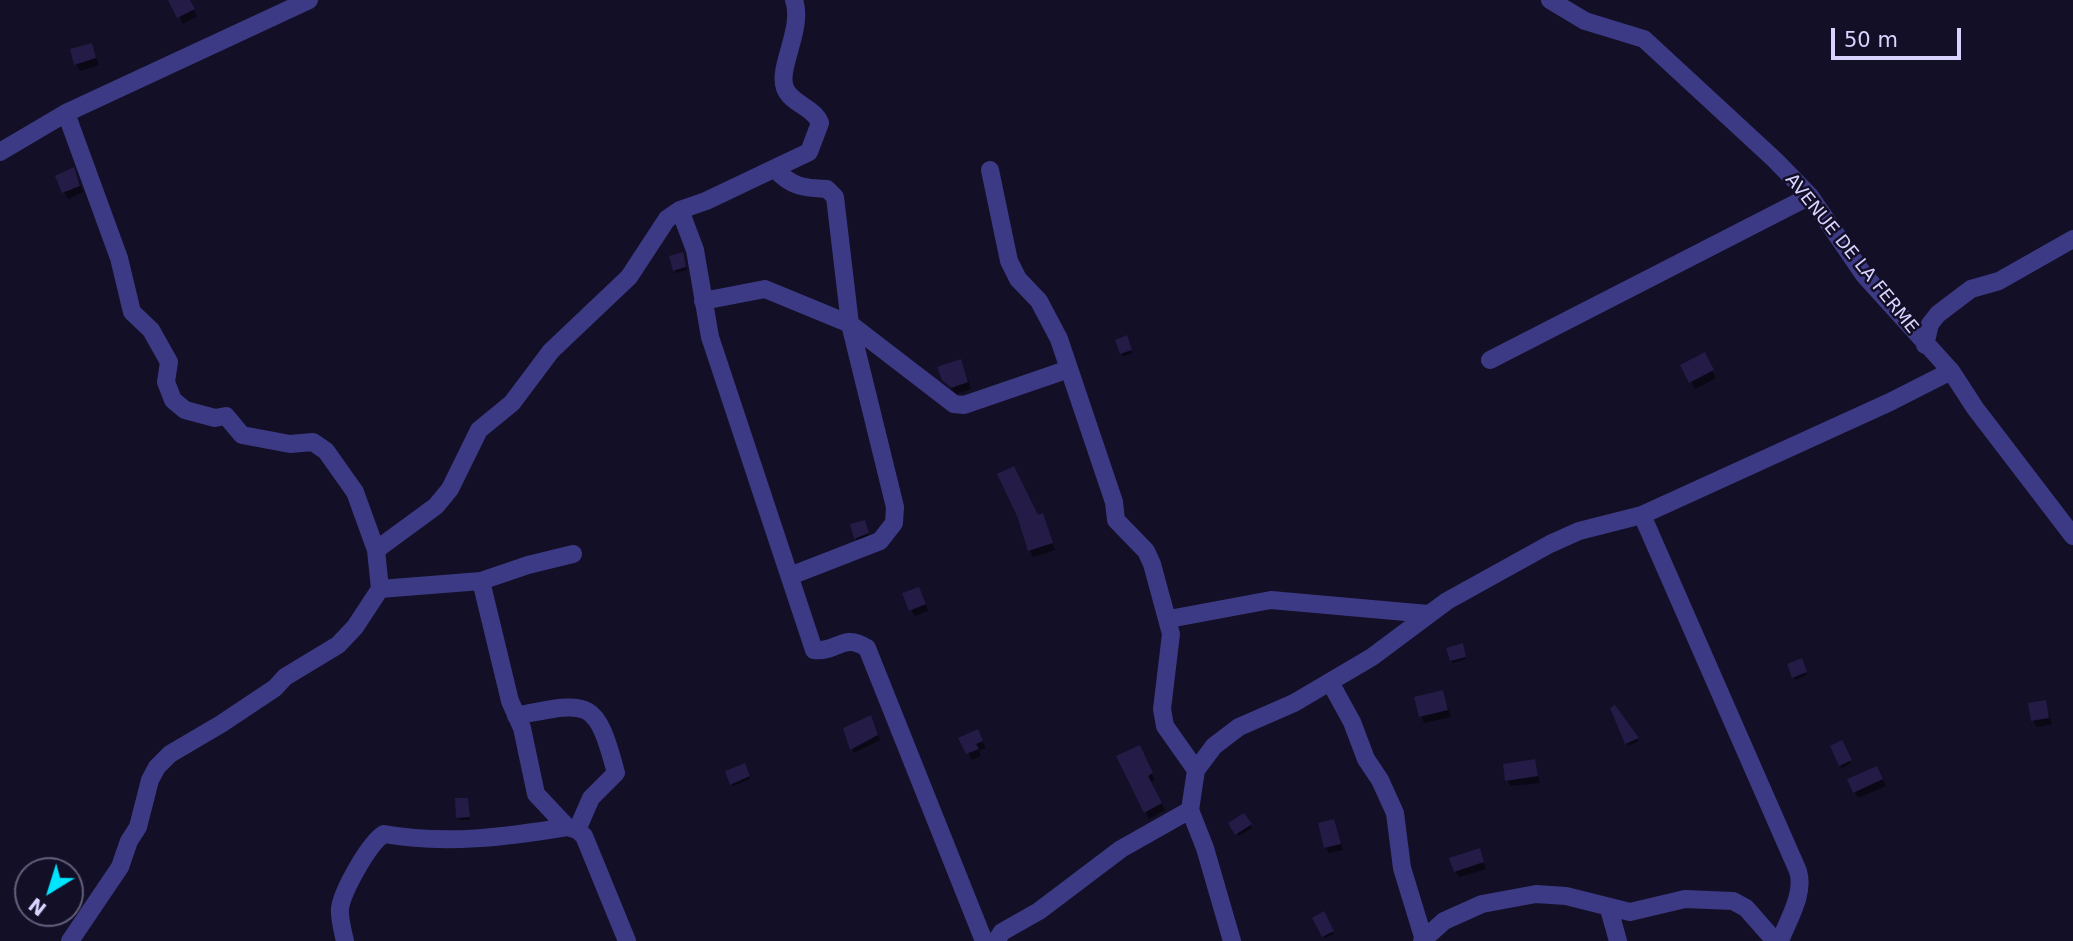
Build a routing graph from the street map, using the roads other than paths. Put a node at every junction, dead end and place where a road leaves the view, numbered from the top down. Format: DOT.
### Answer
graph roads {
  1 [pos="309,0"];
  2 [pos="794,0"];
  3 [pos="1550,0"];
  4 [pos="66,113"];
  5 [pos="0,152"];
  6 [pos="776,170"];
  7 [pos="990,170"];
  8 [pos="1810,196"];
  9 [pos="680,210"];
  10 [pos="2073,239"];
  11 [pos="703,301"];
  12 [pos="850,324"];
  13 [pos="1925,345"];
  14 [pos="1490,360"];
  15 [pos="1069,369"];
  16 [pos="1951,371"];
  17 [pos="1642,515"];
  18 [pos="2073,536"];
  19 [pos="376,551"];
  20 [pos="573,554"];
  21 [pos="790,576"];
  22 [pos="481,581"];
  23 [pos="380,589"];
  24 [pos="1429,614"];
  25 [pos="1169,619"];
  26 [pos="1330,682"];
  27 [pos="516,716"];
  28 [pos="1196,770"];
  29 [pos="1190,810"];
  30 [pos="572,828"];
  31 [pos="1609,909"];
  32 [pos="1423,940"];
  33 [pos="70,941"];
  34 [pos="345,941"];
  35 [pos="627,941"];
  36 [pos="984,941"];
  37 [pos="996,941"];
  38 [pos="1231,941"];
  39 [pos="1618,941"];
  40 [pos="1777,941"];
  1 -- 4 [label="street"];
  2 -- 6 [label="street"];
  3 -- 8 [label="street, AVENUE DE LA FERME"];
  4 -- 5 [label="street"];
  4 -- 19 [label="street"];
  6 -- 9 [label="street"];
  6 -- 12 [label="street"];
  7 -- 15 [label="street"];
  8 -- 13 [label="street, AVENUE DE LA FERME"];
  8 -- 14 [label="street"];
  9 -- 11 [label="street"];
  9 -- 19 [label="street"];
  10 -- 13 [label="street"];
  11 -- 12 [label="street"];
  11 -- 21 [label="street"];
  12 -- 15 [label="street"];
  12 -- 21 [label="street"];
  13 -- 16 [label="street, AVENUE DE LA FERME"];
  15 -- 25 [label="street"];
  16 -- 17 [label="street"];
  16 -- 18 [label="street, AVENUE DE LA FERME"];
  17 -- 24 [label="street"];
  17 -- 40 [label="street"];
  19 -- 23 [label="street"];
  20 -- 22 [label="street"];
  21 -- 36 [label="street"];
  22 -- 23 [label="street"];
  22 -- 27 [label="street"];
  23 -- 33 [label="street"];
  24 -- 25 [label="street"];
  24 -- 26 [label="street"];
  25 -- 28 [label="street"];
  26 -- 28 [label="street"];
  26 -- 32 [label="street"];
  27 -- 30 [label="street"];
  27 -- 30 [label="street"];
  28 -- 29 [label="street"];
  29 -- 37 [label="street"];
  29 -- 38 [label="street"];
  30 -- 34 [label="street"];
  30 -- 35 [label="street"];
  31 -- 32 [label="street"];
  31 -- 39 [label="street"];
  31 -- 40 [label="street"];
}
